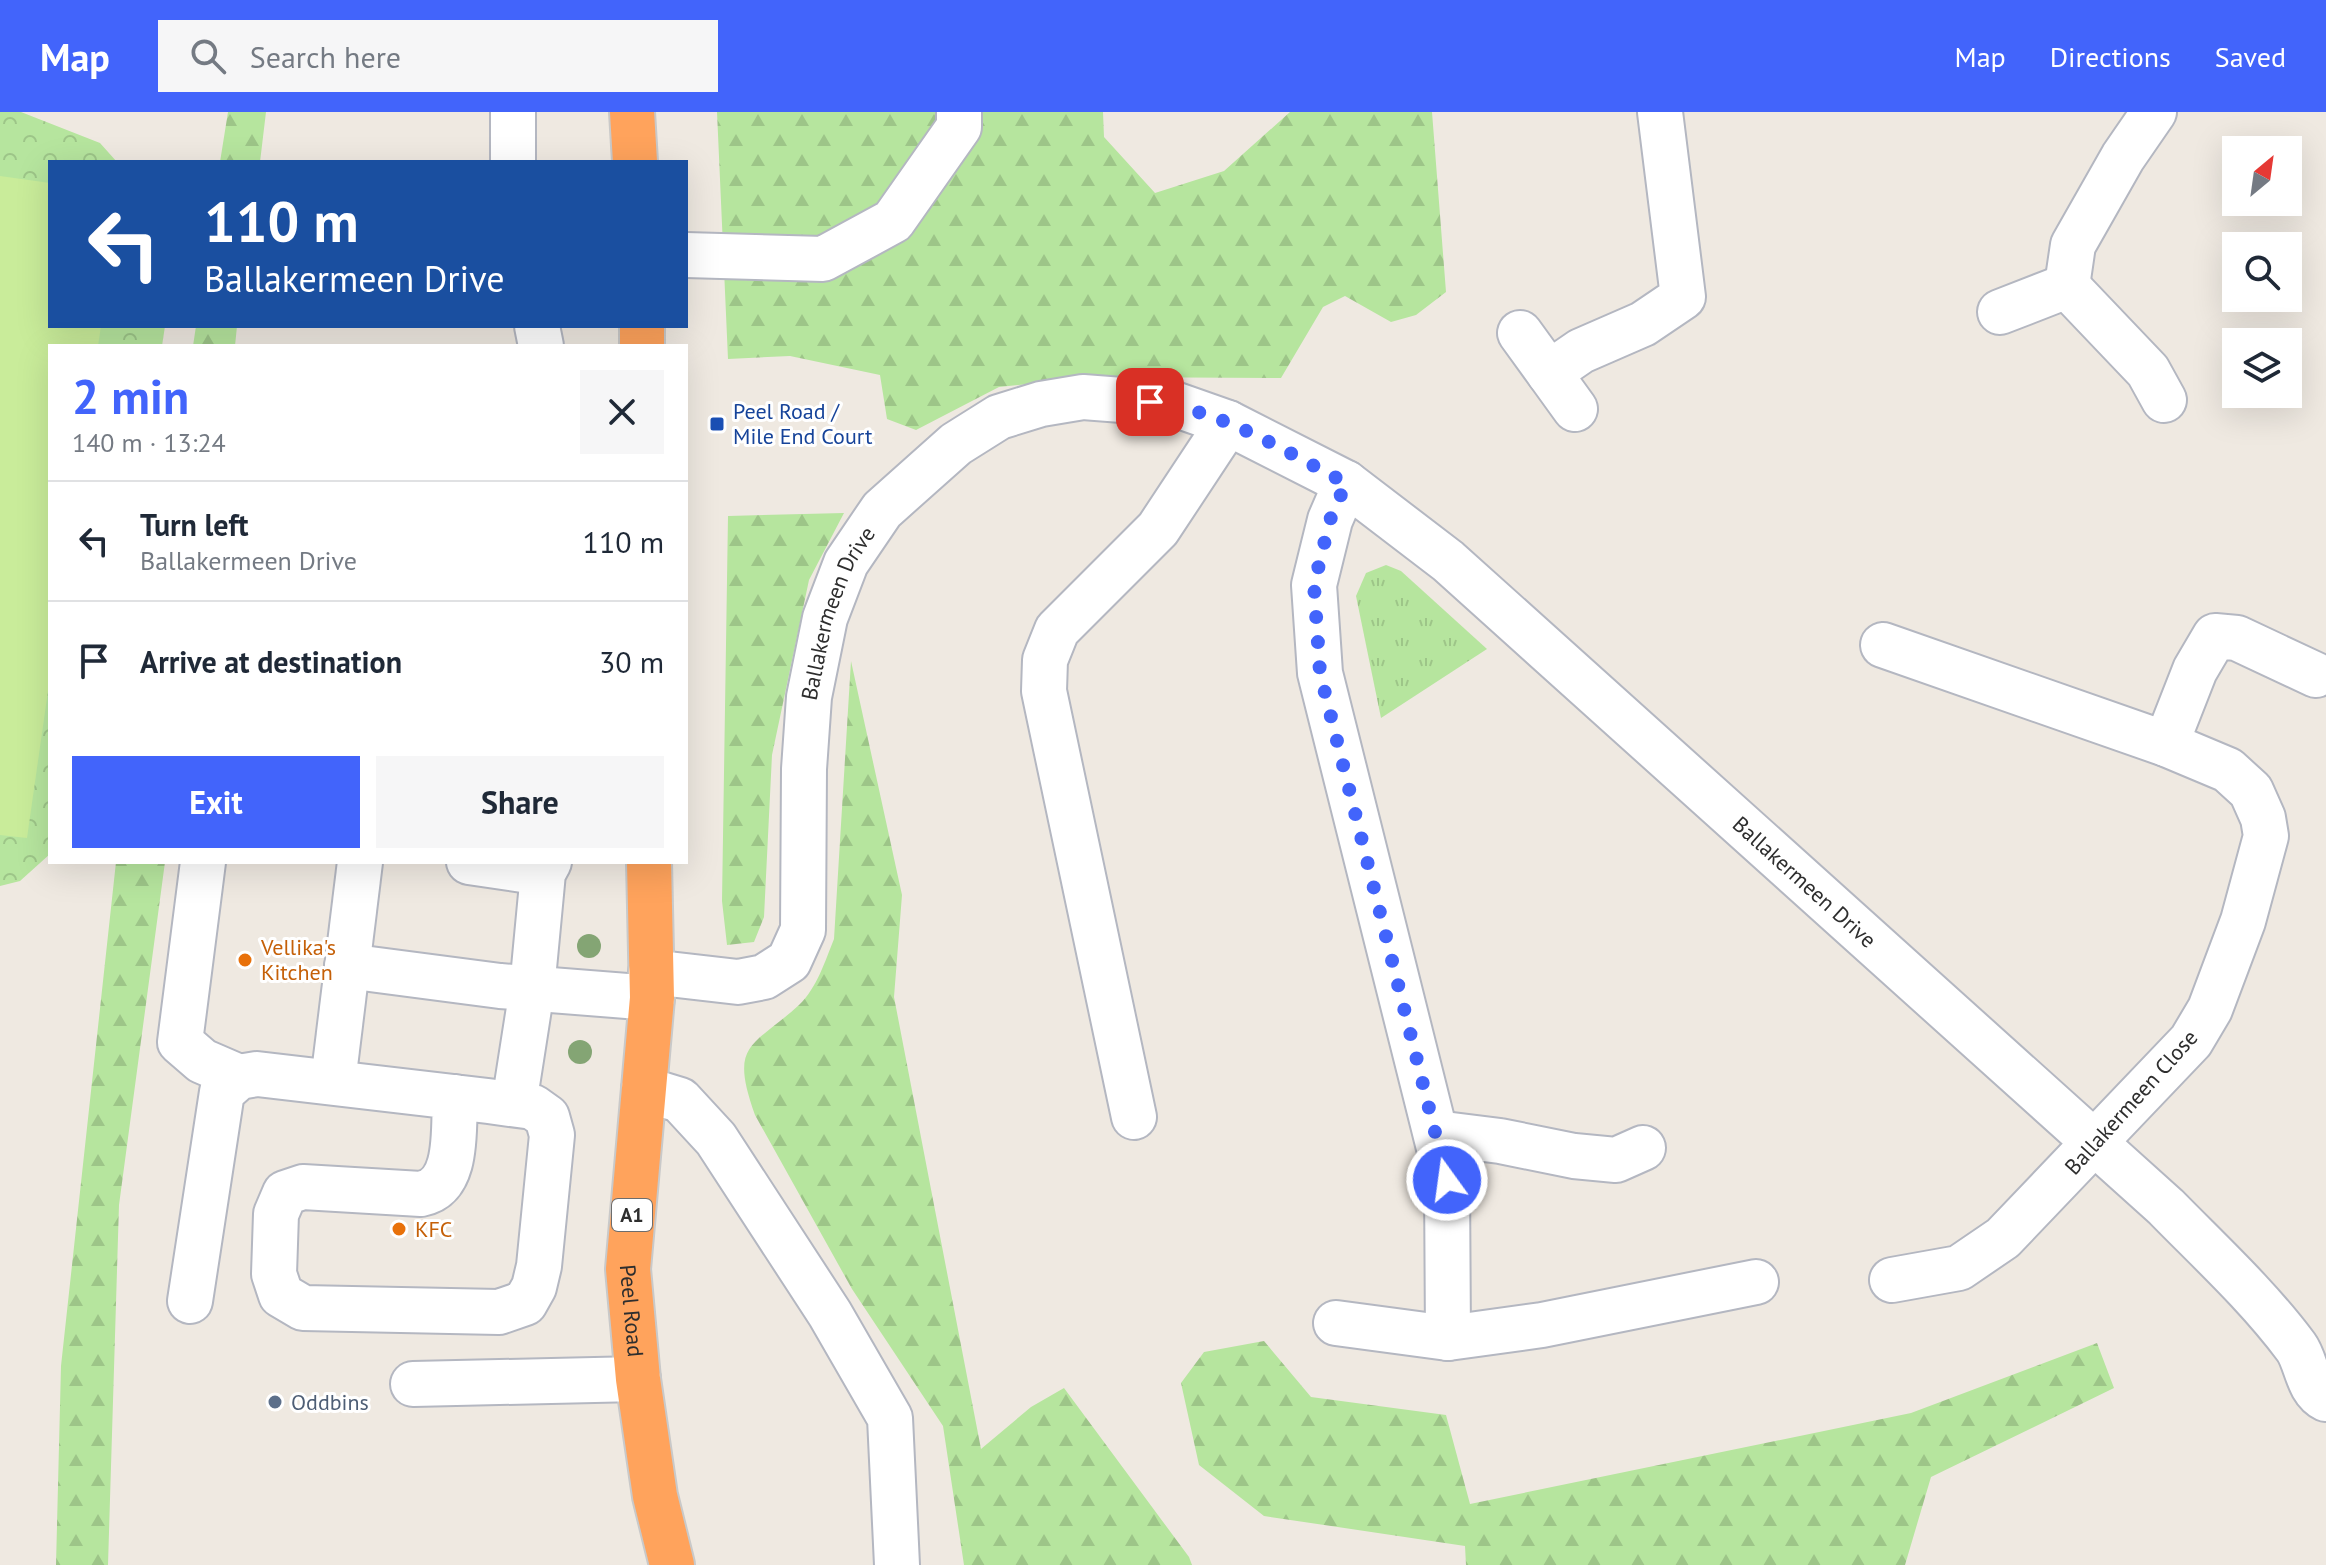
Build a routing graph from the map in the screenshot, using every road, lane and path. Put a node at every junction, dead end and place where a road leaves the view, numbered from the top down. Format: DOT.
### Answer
graph roads {
  1 [pos="513,112"];
  2 [pos="632,112"];
  3 [pos="959,112"];
  4 [pos="1660,112"];
  5 [pos="2154,112"];
  6 [pos="513,160"];
  7 [pos="635,160"];
  8 [pos="688,255"];
  9 [pos="2067,286"];
  10 [pos="2000,312"];
  11 [pos="1520,333"];
  12 [pos="1549,373"];
  13 [pos="2156,385"];
  14 [pos="1575,409"];
  15 [pos="1228,423"];
  16 [pos="1346,483"];
  17 [pos="1883,645"];
  18 [pos="2316,675"];
  19 [pos="2166,744"];
  20 [pos="203,864"];
  21 [pos="360,864"];
  22 [pos="495,864"];
  23 [pos="649,864"];
  24 [pos="546,868"];
  25 [pos="347,966"];
  26 [pos="652,985"];
  27 [pos="532,989"];
  28 [pos="239,1077"];
  29 [pos="333,1082"];
  30 [pos="644,1089"];
  31 [pos="455,1097"];
  32 [pos="523,1106"];
  33 [pos="1134,1117"];
  34 [pos="1436,1133"];
  35 [pos="2095,1144"];
  36 [pos="1643,1148"];
  37 [pos="1892,1280"];
  38 [pos="1756,1282"];
  39 [pos="190,1301"];
  40 [pos="1336,1323"];
  41 [pos="1448,1338"];
  42 [pos="638,1379"];
  43 [pos="413,1384"];
  44 [pos="2326,1399"];
  45 [pos="672,1565"];
  46 [pos="897,1565"];
  1 -- 6 [label="street"];
  2 -- 7 [label="highway"];
  3 -- 8 [label="street"];
  4 -- 12 [label="street"];
  5 -- 9 [label="street"];
  9 -- 10 [label="street"];
  9 -- 13 [label="street"];
  11 -- 12 [label="street"];
  12 -- 14 [label="street"];
  15 -- 16 [label="street, Ballakermeen Drive"];
  15 -- 26 [label="street, Ballakermeen Drive"];
  15 -- 33 [label="street"];
  16 -- 34 [label="street"];
  16 -- 35 [label="street, Ballakermeen Drive"];
  17 -- 19 [label="street, Ballakermeen Close"];
  18 -- 19 [label="street"];
  19 -- 35 [label="street, Ballakermeen Close"];
  20 -- 28 [label="street"];
  21 -- 25 [label="street"];
  22 -- 24 [label="street"];
  23 -- 26 [label="highway, Peel Road / A1"];
  24 -- 27 [label="street"];
  25 -- 27 [label="street, Ballakermeen Drive"];
  25 -- 29 [label="street"];
  26 -- 27 [label="street, Ballakermeen Drive"];
  26 -- 30 [label="highway, Peel Road / A1"];
  27 -- 32 [label="street"];
  28 -- 29 [label="street"];
  28 -- 39 [label="street"];
  29 -- 31 [label="street"];
  30 -- 42 [label="highway, Peel Road / A1"];
  30 -- 46 [label="street"];
  31 -- 32 [label="street"];
  31 -- 32 [label="street"];
  34 -- 36 [label="street"];
  34 -- 41 [label="street"];
  35 -- 37 [label="street, Ballakermeen Close"];
  35 -- 44 [label="street, Ballakermeen Drive"];
  38 -- 41 [label="street"];
  40 -- 41 [label="street"];
  42 -- 43 [label="street"];
  42 -- 45 [label="highway, Peel Road / A1"];
}
